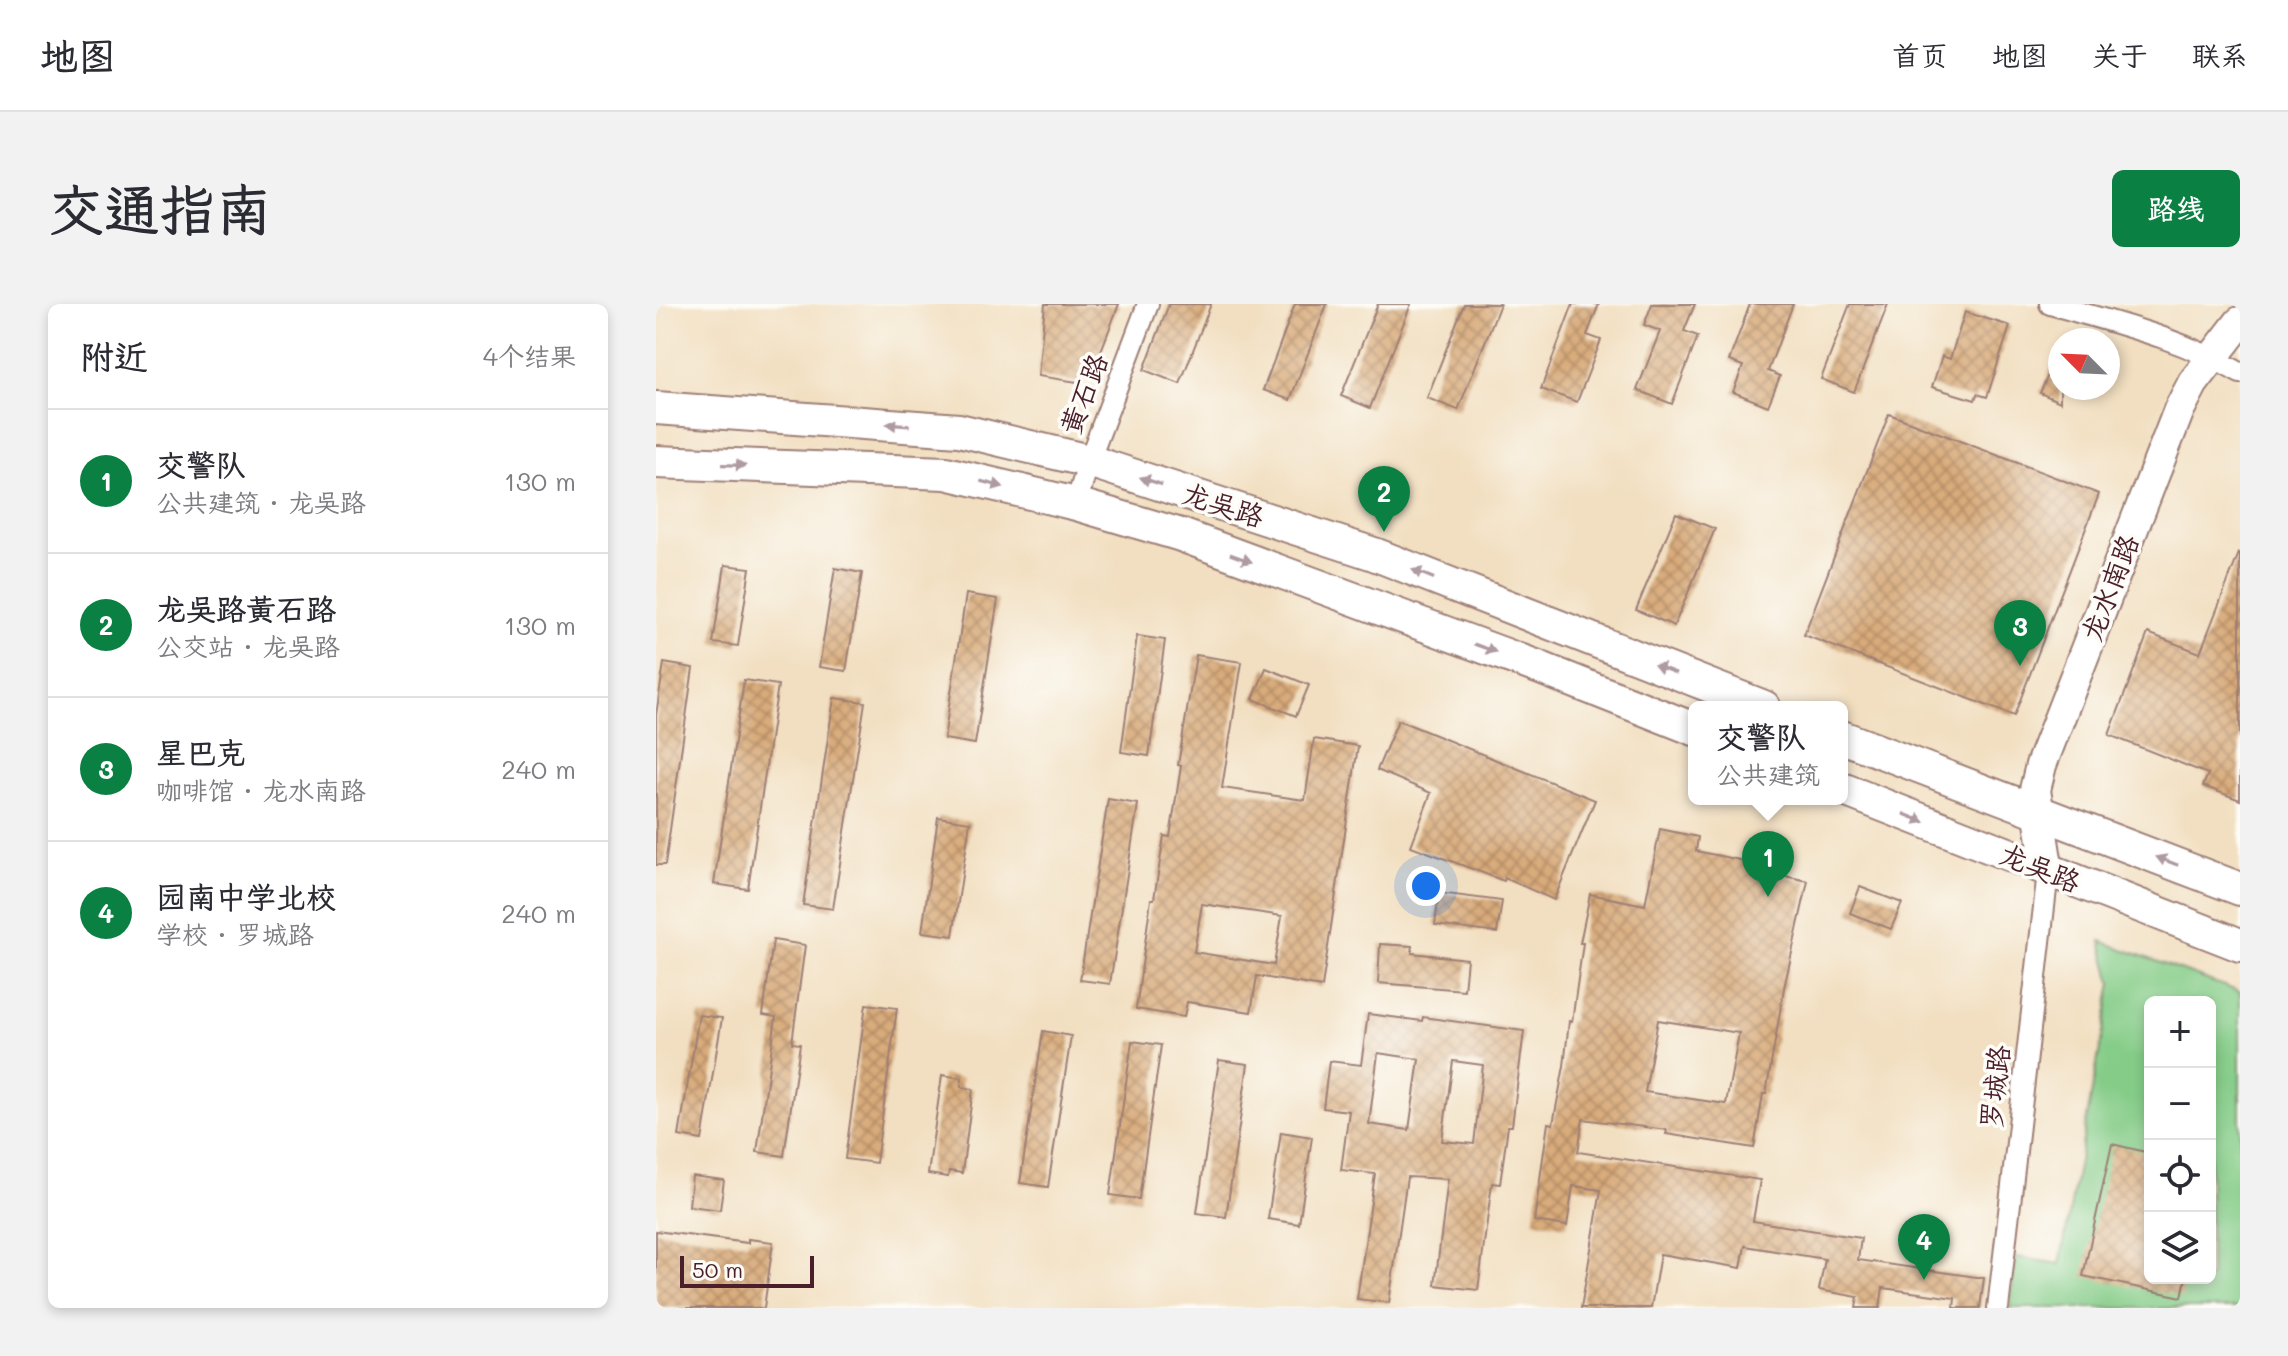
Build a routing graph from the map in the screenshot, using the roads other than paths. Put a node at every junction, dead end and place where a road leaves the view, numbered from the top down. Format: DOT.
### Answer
graph roads {
  1 [pos="1148,304"];
  2 [pos="2050,304"];
  3 [pos="2240,322"];
  4 [pos="2212,356"];
  5 [pos="2240,373"];
  6 [pos="656,408"];
  7 [pos="1089,461"];
  8 [pos="656,462"];
  9 [pos="1076,504"];
  10 [pos="1749,701"];
  11 [pos="1688,727"];
  12 [pos="1848,739"];
  13 [pos="1848,791"];
  14 [pos="2038,811"];
  15 [pos="2048,872"];
  16 [pos="2240,889"];
  17 [pos="2240,945"];
  18 [pos="1998,1308"];
  1 -- 7 [label="street, 黄石路"];
  2 -- 4 [label="street"];
  3 -- 4 [label="main road, 龙水南路"];
  4 -- 5 [label="street"];
  4 -- 14 [label="main road, 龙水南路"];
  7 -- 6 [label="main road, 龙吴路, one-way"];
  7 -- 9 [label="street, 黄石路"];
  10 -- 7 [label="main road, 龙吴路, one-way"];
  8 -- 9 [label="main road, 龙吴路, one-way"];
  9 -- 11 [label="main road, 龙吴路, one-way"];
  12 -- 14 [label="main road, 龙吴路"];
  13 -- 15 [label="main road, 龙吴路, one-way"];
  14 -- 15 [label="main road, 龙水南路"];
  16 -- 14 [label="main road, 龙吴路, one-way"];
  15 -- 17 [label="main road, 龙吴路"];
  15 -- 18 [label="street, 罗城路"];
}
